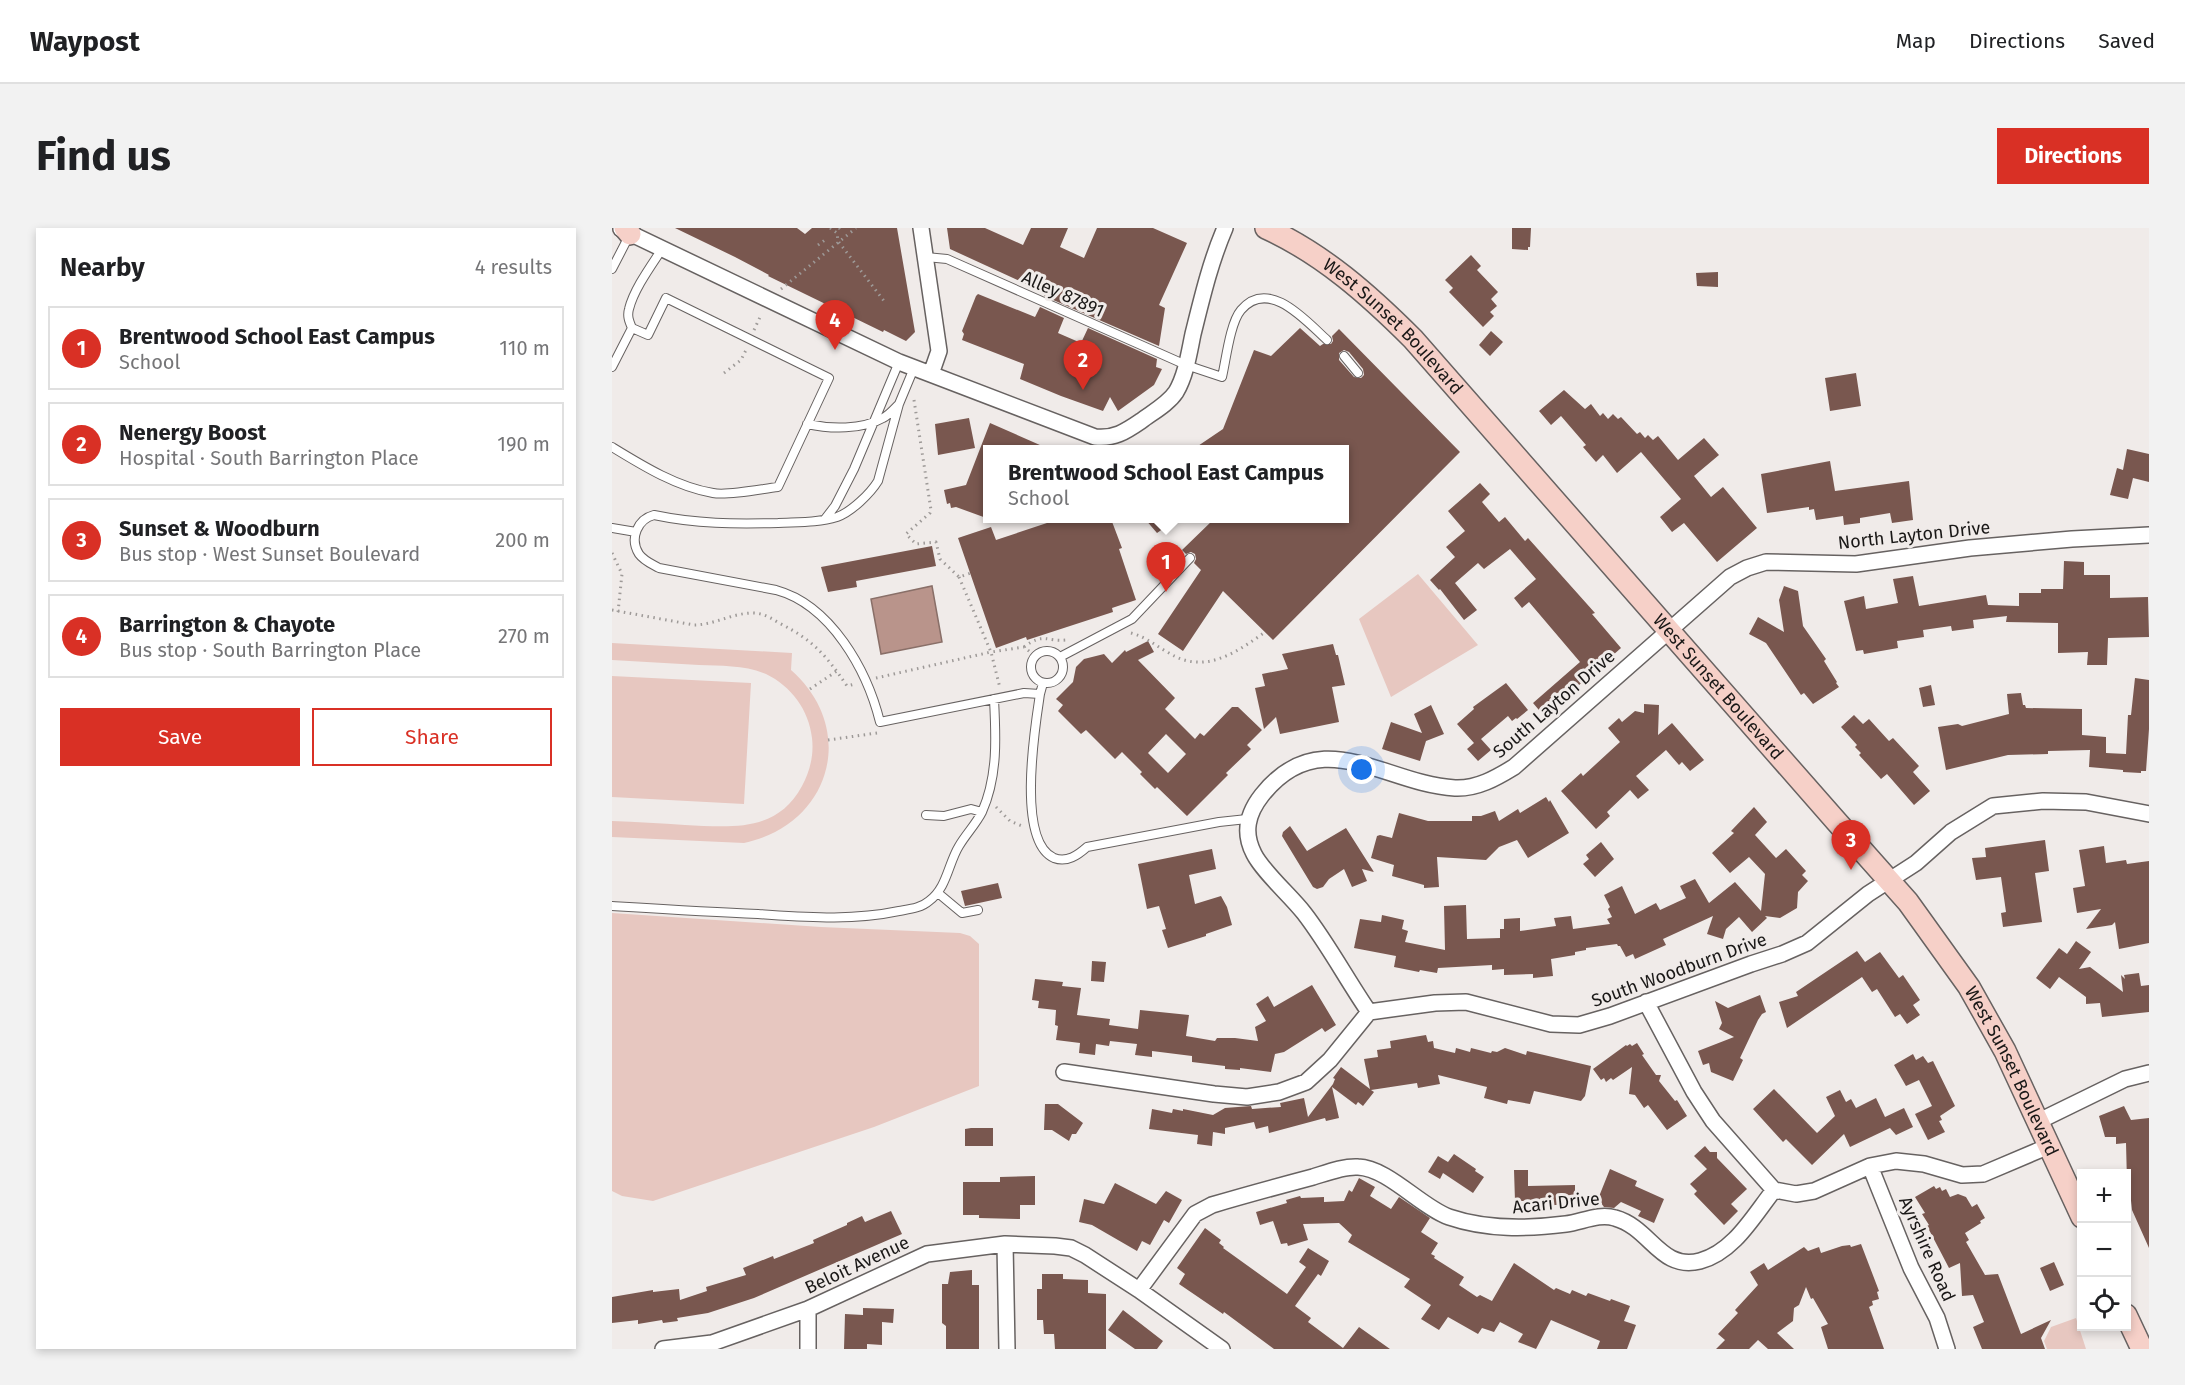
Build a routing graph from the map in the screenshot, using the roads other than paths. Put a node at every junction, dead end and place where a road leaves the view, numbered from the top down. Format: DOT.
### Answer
graph roads {
  1 [pos="921,228"];
  2 [pos="1225,228"];
  3 [pos="1266,228"];
  4 [pos="625,230"];
  5 [pos="662,249"];
  6 [pos="926,257"];
  7 [pos="612,269"];
  8 [pos="632,328"];
  9 [pos="1327,340"];
  10 [pos="1344,356"];
  11 [pos="899,362"];
  12 [pos="1186,365"];
  13 [pos="612,366"];
  14 [pos="914,368"];
  15 [pos="1358,373"];
  16 [pos="931,374"];
  17 [pos="899,404"];
  18 [pos="873,422"];
  19 [pos="807,424"];
  20 [pos="612,447"];
  21 [pos="825,519"];
  22 [pos="612,528"];
  23 [pos="636,532"];
  24 [pos="2149,535"];
  25 [pos="1190,558"];
  26 [pos="1670,630"];
  27 [pos="1060,657"];
  28 [pos="1043,683"];
  29 [pos="1040,694"];
  30 [pos="994,699"];
  31 [pos="982,812"];
  32 [pos="2149,814"];
  33 [pos="926,815"];
  34 [pos="1248,819"];
  35 [pos="1890,880"];
  36 [pos="938,893"];
  37 [pos="612,906"];
  38 [pos="978,910"];
  39 [pos="1646,1002"];
  40 [pos="1369,1012"];
  41 [pos="1064,1072"];
  42 [pos="2149,1073"];
  43 [pos="2037,1122"];
  44 [pos="2049,1146"];
  45 [pos="1870,1166"];
  46 [pos="1774,1190"];
  47 [pos="2077,1205"];
  48 [pos="1005,1244"];
  49 [pos="1139,1290"];
  50 [pos="808,1309"];
  51 [pos="2131,1325"];
  52 [pos="663,1349"];
  53 [pos="808,1349"];
  54 [pos="1007,1349"];
  55 [pos="1222,1349"];
  56 [pos="1947,1349"];
  57 [pos="2142,1349"];
  1 -- 6 [label="street"];
  2 -- 12 [label="street"];
  3 -- 26 [label="main road, West Sunset Boulevard"];
  4 -- 5 [label="street"];
  4 -- 7 [label="lane"];
  5 -- 8 [label="lane"];
  5 -- 11 [label="street"];
  6 -- 12 [label="lane, Alley 87891"];
  6 -- 16 [label="street"];
  8 -- 13 [label="lane"];
  8 -- 19 [label="lane"];
  9 -- 12 [label="lane, Alley 87891"];
  10 -- 15 [label="lane"];
  11 -- 14 [label="street"];
  11 -- 18 [label="lane"];
  12 -- 16 [label="street"];
  14 -- 16 [label="street"];
  14 -- 17 [label="lane"];
  17 -- 18 [label="lane"];
  17 -- 21 [label="lane"];
  18 -- 19 [label="lane"];
  18 -- 21 [label="lane"];
  19 -- 20 [label="lane"];
  21 -- 23 [label="lane"];
  22 -- 23 [label="lane"];
  23 -- 30 [label="lane"];
  24 -- 26 [label="street, North Layton Drive"];
  25 -- 27 [label="lane"];
  26 -- 34 [label="street, South Layton Drive"];
  26 -- 35 [label="main road, West Sunset Boulevard"];
  27 -- 28 [label="lane"];
  27 -- 28 [label="lane"];
  28 -- 29 [label="lane"];
  29 -- 30 [label="lane"];
  29 -- 34 [label="lane"];
  30 -- 31 [label="lane"];
  31 -- 33 [label="lane"];
  31 -- 36 [label="lane"];
  32 -- 35 [label="street, South Woodburn Drive"];
  34 -- 40 [label="street"];
  35 -- 39 [label="street, South Woodburn Drive"];
  35 -- 43 [label="main road, West Sunset Boulevard"];
  36 -- 37 [label="lane"];
  36 -- 38 [label="lane"];
  39 -- 40 [label="street, South Woodburn Drive"];
  39 -- 46 [label="street"];
  40 -- 41 [label="street"];
  42 -- 43 [label="street"];
  43 -- 44 [label="main road, West Sunset Boulevard"];
  44 -- 45 [label="street"];
  44 -- 47 [label="main road, West Sunset Boulevard"];
  45 -- 46 [label="street"];
  45 -- 56 [label="street, Ayrshire Road"];
  46 -- 49 [label="street, Acari Drive"];
  48 -- 49 [label="street, Beloit Avenue"];
  48 -- 50 [label="street, Beloit Avenue"];
  48 -- 54 [label="street"];
  49 -- 55 [label="street, Beloit Avenue"];
  50 -- 52 [label="street, Beloit Avenue"];
  50 -- 53 [label="street"];
  51 -- 57 [label="main road"];
}
